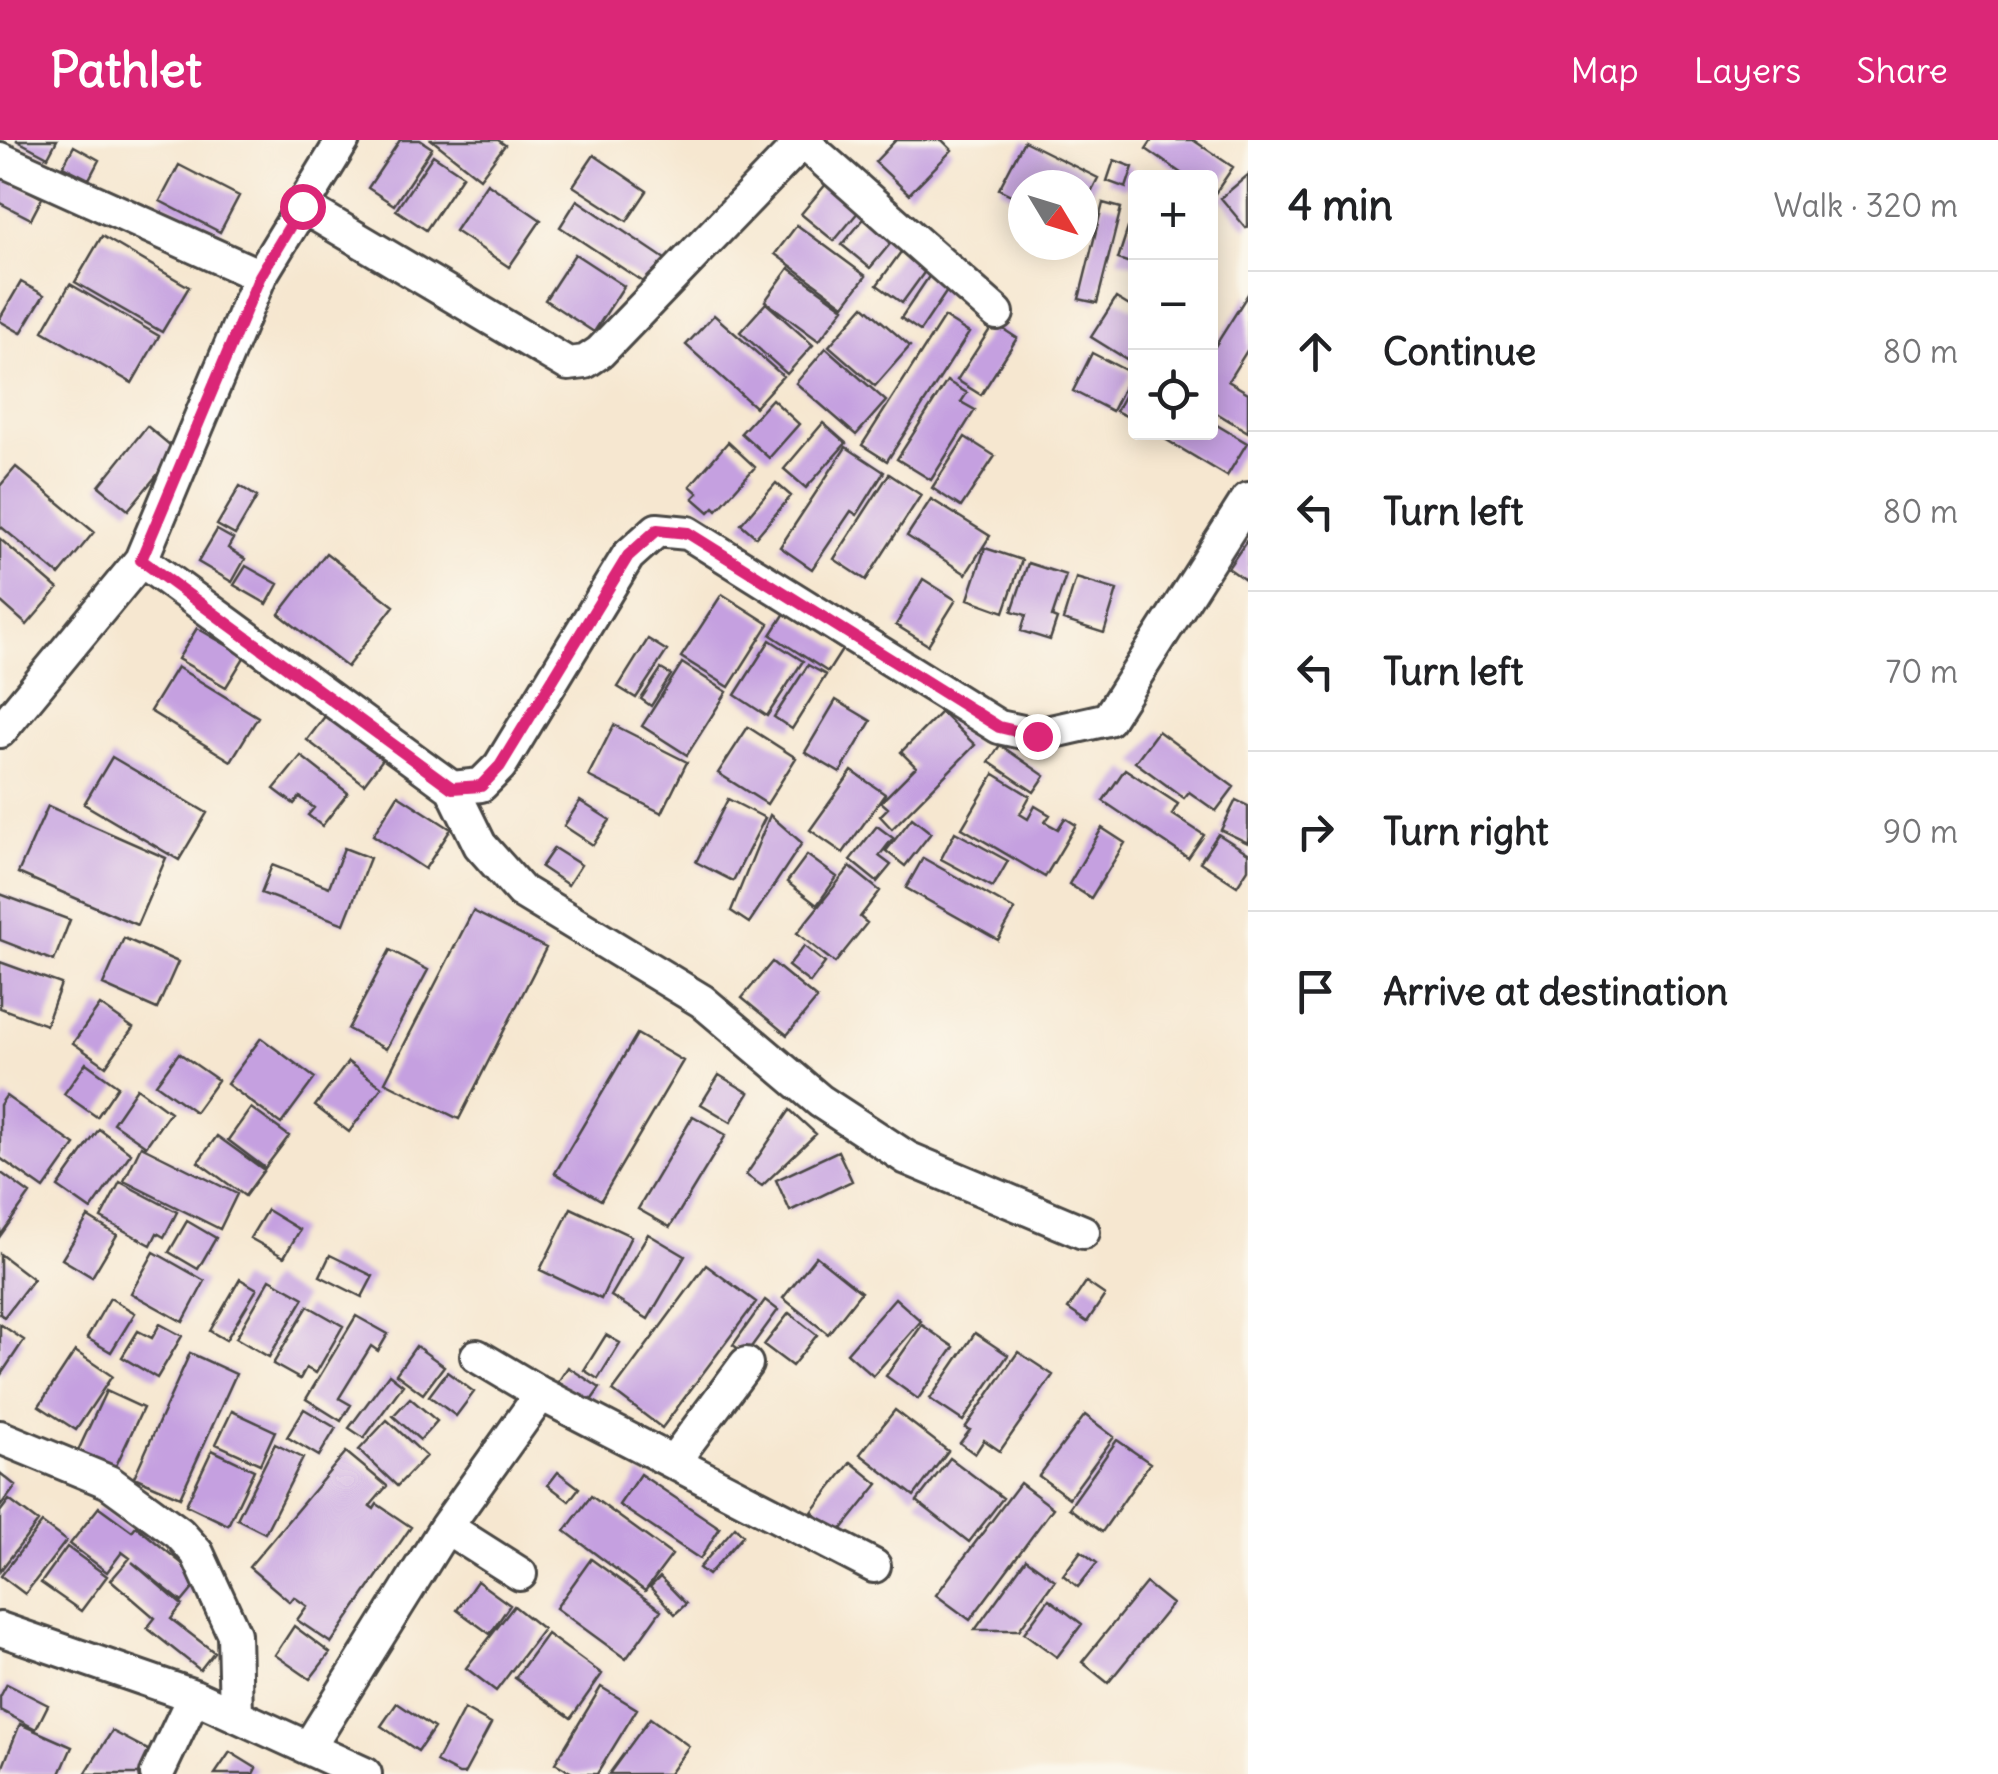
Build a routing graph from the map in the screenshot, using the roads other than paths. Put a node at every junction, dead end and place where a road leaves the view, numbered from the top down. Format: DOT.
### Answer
graph roads {
  1 [pos="343,140"];
  2 [pos="803,141"];
  3 [pos="0,159"];
  4 [pos="302,206"];
  5 [pos="260,276"];
  6 [pos="997,312"];
  7 [pos="1248,499"];
  8 [pos="141,560"];
  9 [pos="0,731"];
  10 [pos="452,788"];
  11 [pos="1083,1232"];
  12 [pos="478,1356"];
  13 [pos="746,1364"];
  14 [pos="541,1394"];
  15 [pos="0,1437"];
  16 [pos="673,1462"];
  17 [pos="446,1527"];
  18 [pos="874,1566"];
  19 [pos="520,1574"];
  20 [pos="0,1630"];
  21 [pos="194,1696"];
  22 [pos="236,1714"];
  23 [pos="309,1747"];
  24 [pos="157,1774"];
  25 [pos="364,1774"];
  1 -- 4 [label="street"];
  2 -- 4 [label="street"];
  2 -- 6 [label="street"];
  3 -- 5 [label="street"];
  4 -- 5 [label="street"];
  5 -- 8 [label="street"];
  7 -- 10 [label="street"];
  8 -- 9 [label="street"];
  8 -- 10 [label="street"];
  10 -- 11 [label="street"];
  12 -- 14 [label="street"];
  13 -- 16 [label="street"];
  14 -- 16 [label="street"];
  14 -- 17 [label="street"];
  15 -- 22 [label="street"];
  16 -- 18 [label="street"];
  17 -- 19 [label="street"];
  17 -- 23 [label="street"];
  20 -- 21 [label="street"];
  21 -- 22 [label="street"];
  21 -- 24 [label="street"];
  22 -- 23 [label="street"];
  23 -- 25 [label="street"];
}
